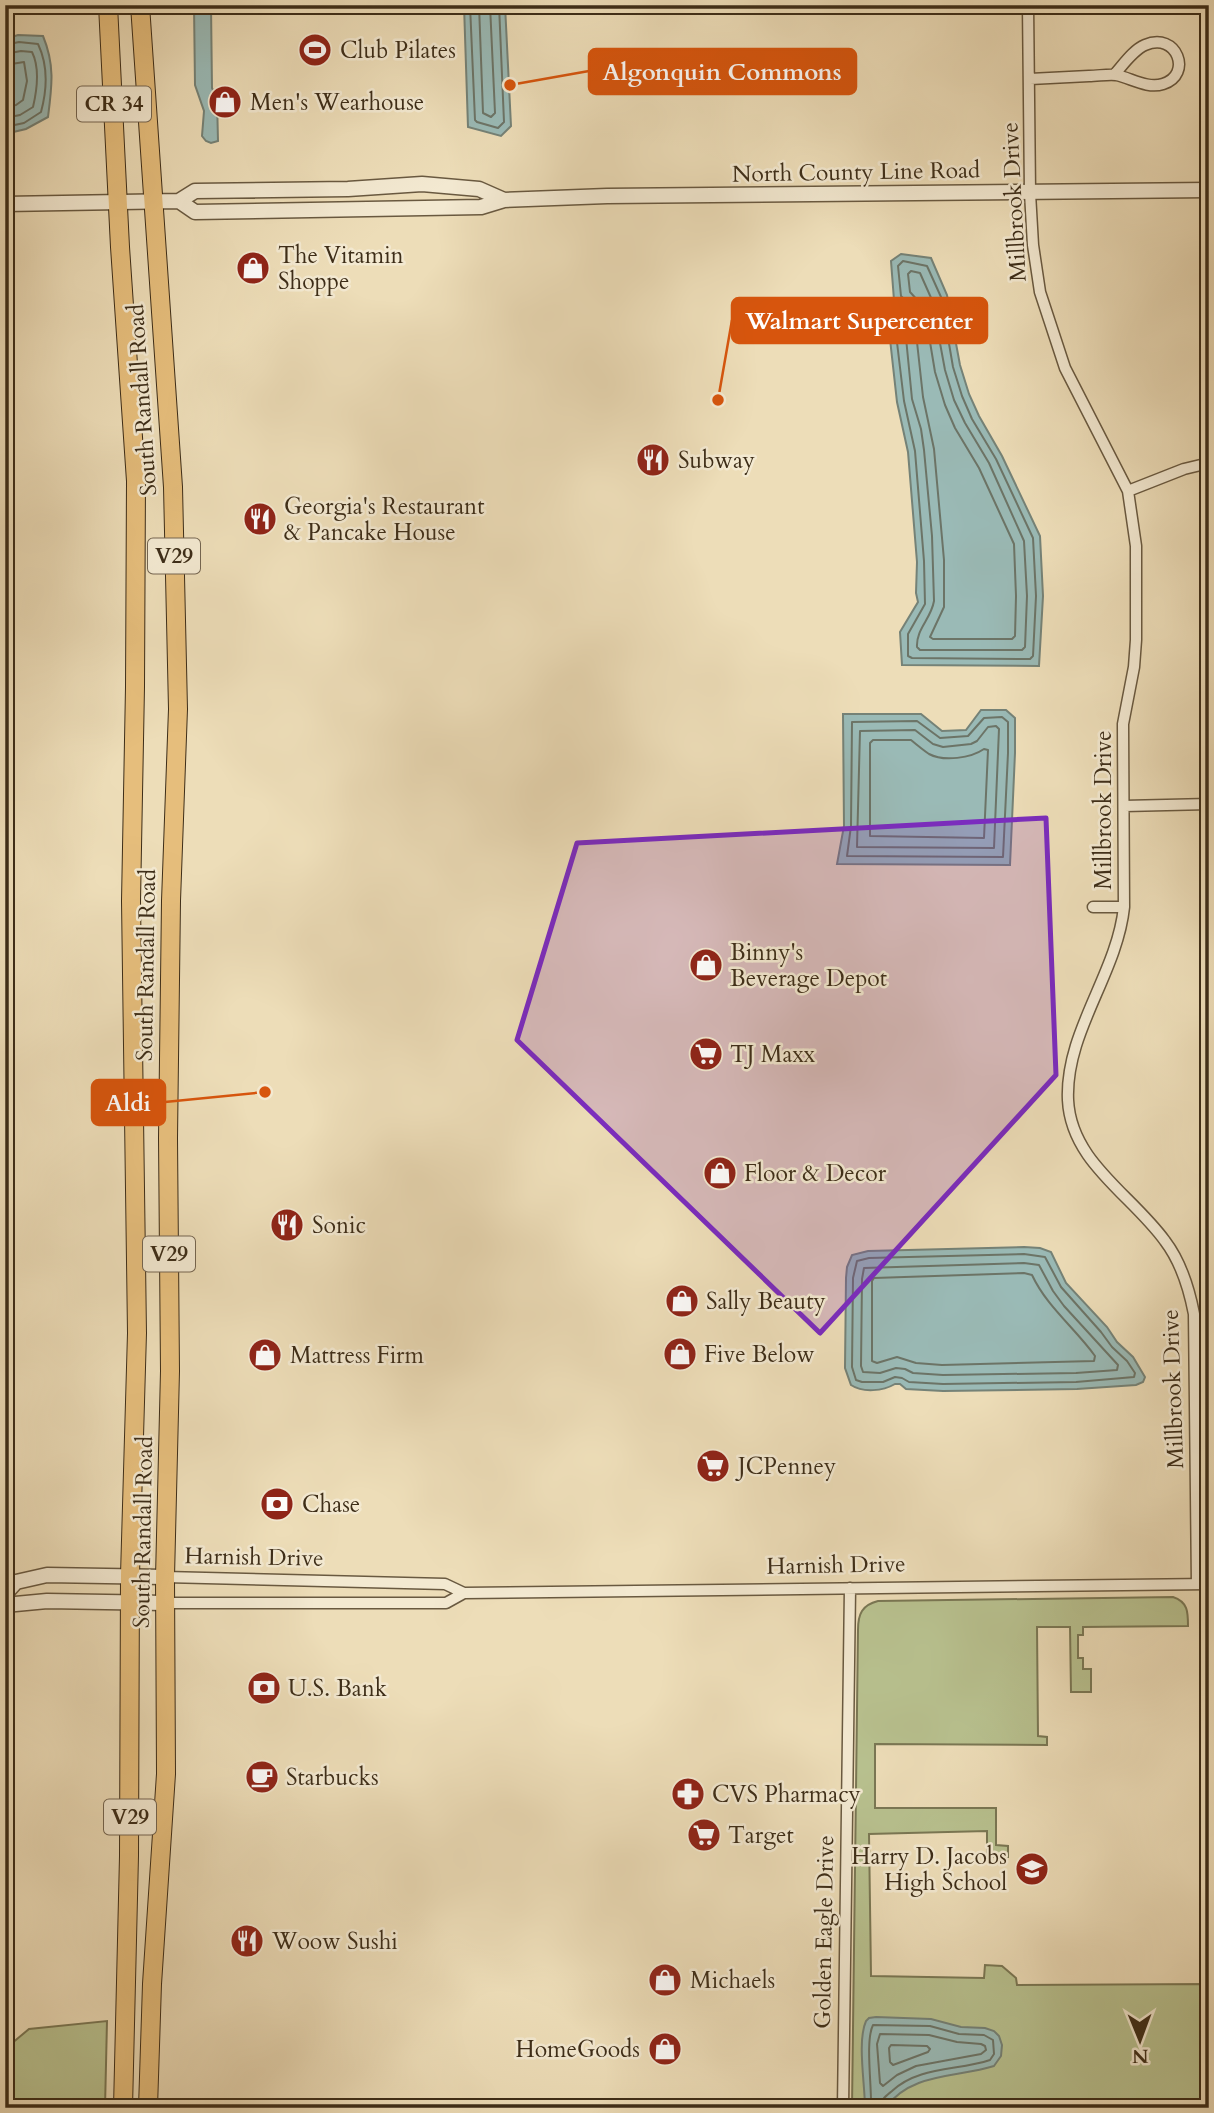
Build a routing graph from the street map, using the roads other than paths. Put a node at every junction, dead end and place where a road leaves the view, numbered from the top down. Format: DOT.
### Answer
graph roads {
  1 [pos="108,5"];
  2 [pos="140,5"];
  3 [pos="1028,5"];
  4 [pos="1114,75"];
  5 [pos="1030,79"];
  6 [pos="1209,190"];
  7 [pos="1030,193"];
  8 [pos="504,200"];
  9 [pos="154,201"];
  10 [pos="179,201"];
  11 [pos="118,202"];
  12 [pos="5,204"];
  13 [pos="1209,463"];
  14 [pos="1128,491"];
  15 [pos="1209,804"];
  16 [pos="1124,806"];
  17 [pos="1093,907"];
  18 [pos="1124,907"];
  19 [pos="130,1575"];
  20 [pos="165,1577"];
  21 [pos="1203,1584"];
  22 [pos="849,1588"];
  23 [pos="464,1593"];
  24 [pos="5,1594"];
  25 [pos="130,1603"];
  26 [pos="165,1603"];
  27 [pos="5,1605"];
  28 [pos="123,2108"];
  29 [pos="148,2108"];
  30 [pos="843,2108"];
  1 -- 11 [label="main road, CR 34"];
  2 -- 9 [label="main road, CR 34"];
  3 -- 5 [label="street, Millbrook Drive"];
  4 -- 4 [label="street"];
  4 -- 5 [label="street"];
  5 -- 7 [label="street, Millbrook Drive"];
  6 -- 7 [label="street, North County Line Road"];
  7 -- 8 [label="street, North County Line Road"];
  7 -- 14 [label="street, Millbrook Drive"];
  8 -- 10 [label="street, North County Line Road"];
  8 -- 10 [label="street, North County Line Road"];
  9 -- 10 [label="street, North County Line Road"];
  9 -- 11 [label="street, North County Line Road"];
  9 -- 20 [label="main road, South Randall Road / V29"];
  11 -- 12 [label="street, North County Line Road"];
  11 -- 19 [label="main road, South Randall Road / V29"];
  13 -- 14 [label="street"];
  14 -- 16 [label="street, Millbrook Drive"];
  15 -- 16 [label="street"];
  16 -- 18 [label="street, Millbrook Drive"];
  17 -- 18 [label="street"];
  18 -- 21 [label="street, Millbrook Drive"];
  19 -- 20 [label="street, Harnish Drive"];
  19 -- 24 [label="street, Harnish Drive"];
  19 -- 25 [label="main road, South Randall Road / V29"];
  20 -- 23 [label="street, Harnish Drive"];
  20 -- 26 [label="main road, South Randall Road / V29"];
  21 -- 22 [label="street, Harnish Drive"];
  22 -- 23 [label="street, Harnish Drive"];
  22 -- 30 [label="street, Golden Eagle Drive"];
  23 -- 26 [label="street, Harnish Drive"];
  25 -- 26 [label="street, Harnish Drive"];
  25 -- 27 [label="street, Harnish Drive"];
  25 -- 28 [label="main road, South Randall Road / V29"];
  26 -- 29 [label="main road, South Randall Road / V29"];
}
